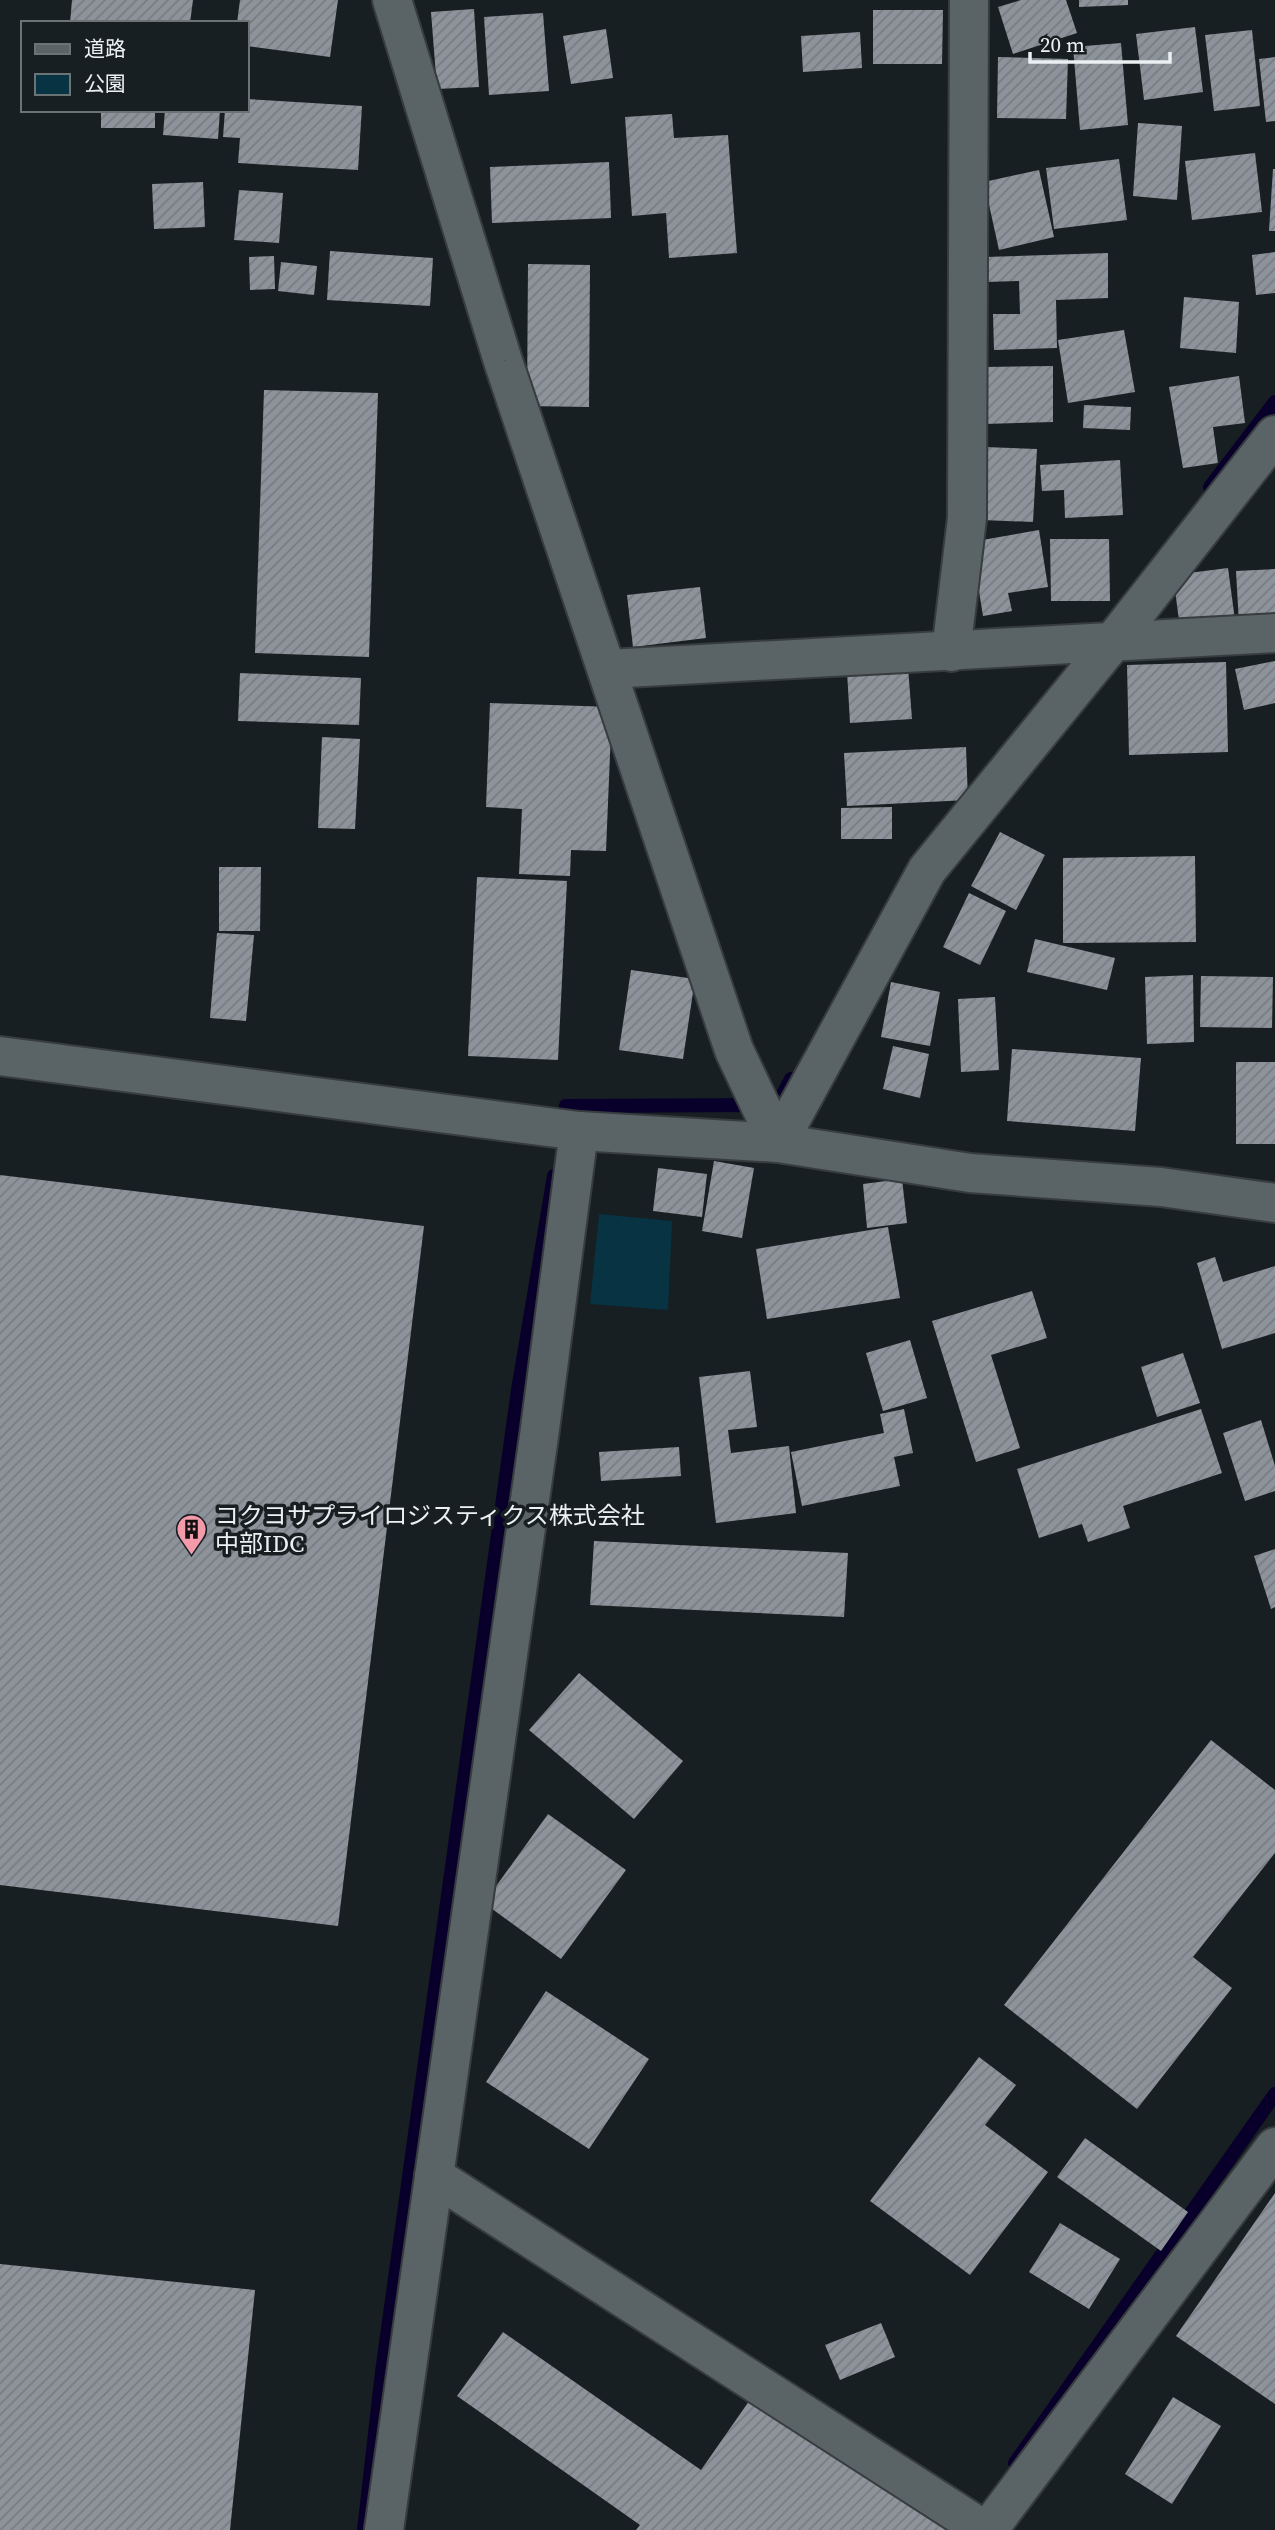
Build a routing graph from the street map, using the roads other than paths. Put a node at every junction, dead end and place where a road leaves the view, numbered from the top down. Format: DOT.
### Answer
graph roads {
  1 [pos="392,0"];
  2 [pos="969,0"];
  3 [pos="1275,435"];
  4 [pos="1275,633"];
  5 [pos="1112,643"];
  6 [pos="951,652"];
  7 [pos="608,669"];
  8 [pos="0,1056"];
  9 [pos="579,1130"];
  10 [pos="778,1143"];
  11 [pos="1275,1203"];
  12 [pos="1275,2147"];
  13 [pos="434,2176"];
  14 [pos="384,2530"];
  15 [pos="986,2530"];
  1 -- 7 [label="street"];
  2 -- 6 [label="street"];
  3 -- 5 [label="street"];
  4 -- 5 [label="street"];
  5 -- 6 [label="street"];
  5 -- 10 [label="street"];
  6 -- 7 [label="street"];
  7 -- 10 [label="street"];
  8 -- 9 [label="street"];
  9 -- 10 [label="street"];
  9 -- 13 [label="street"];
  10 -- 11 [label="street"];
  12 -- 15 [label="street"];
  13 -- 14 [label="street"];
  13 -- 15 [label="street"];
}
